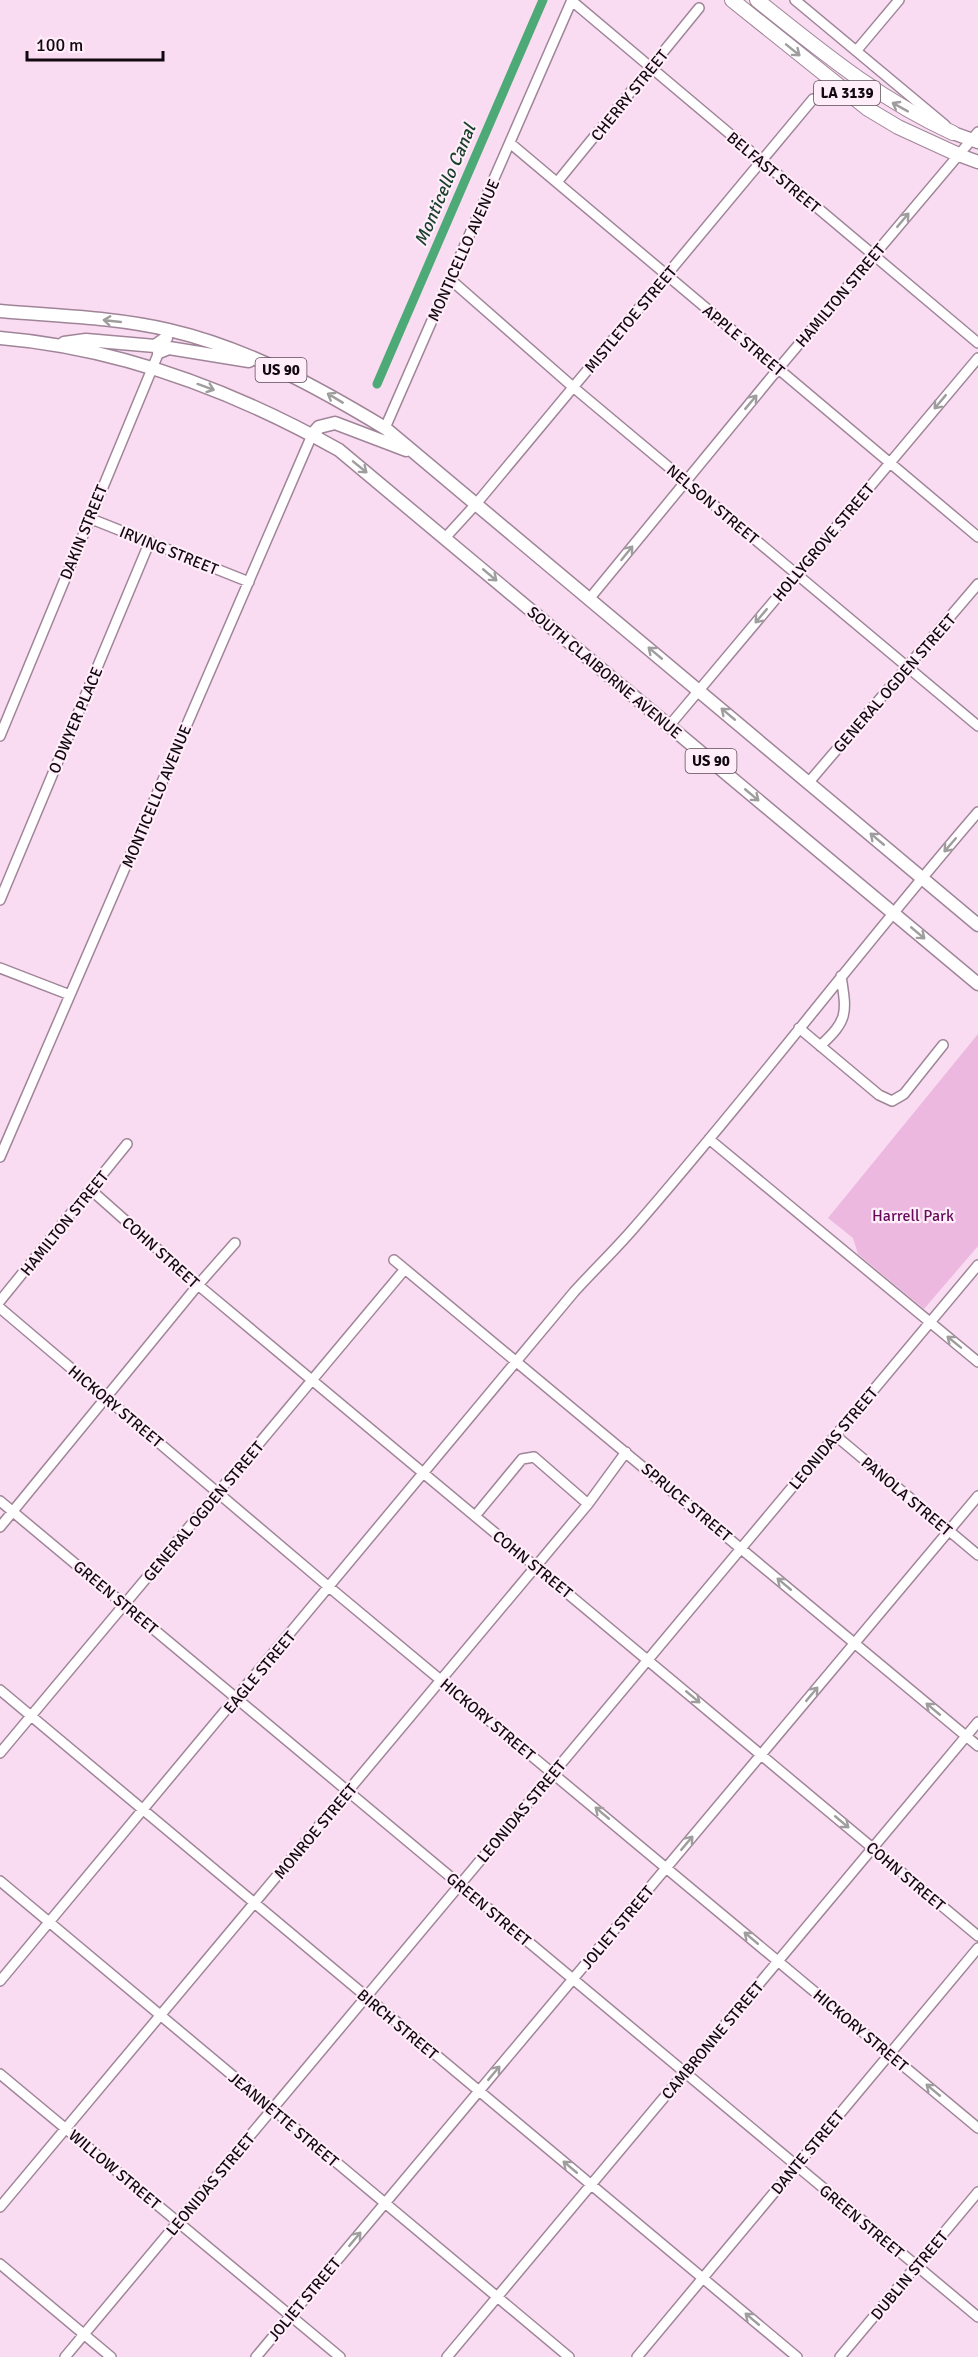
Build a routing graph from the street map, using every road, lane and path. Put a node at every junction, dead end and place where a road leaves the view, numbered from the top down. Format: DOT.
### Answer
graph roads {
  1 [pos="732,0"];
  2 [pos="757,0"];
  3 [pos="795,0"];
  4 [pos="899,0"];
  5 [pos="572,1"];
  6 [pos="699,8"];
  7 [pos="857,50"];
  8 [pos="651,70"];
  9 [pos="813,99"];
  10 [pos="953,133"];
  11 [pos="976,138"];
  12 [pos="510,143"];
  13 [pos="959,155"];
  14 [pos="762,162"];
  15 [pos="978,162"];
  16 [pos="558,181"];
  17 [pos="874,255"];
  18 [pos="666,275"];
  19 [pos="451,280"];
  20 [pos="0,311"];
  21 [pos="168,334"];
  22 [pos="0,338"];
  23 [pos="978,343"];
  24 [pos="57,345"];
  25 [pos="159,352"];
  26 [pos="978,358"];
  27 [pos="256,360"];
  28 [pos="151,367"];
  29 [pos="778,369"];
  30 [pos="573,387"];
  31 [pos="385,428"];
  32 [pos="312,435"];
  33 [pos="415,454"];
  34 [pos="890,463"];
  35 [pos="686,481"];
  36 [pos="476,504"];
  37 [pos="88,518"];
  38 [pos="978,537"];
  39 [pos="445,538"];
  40 [pos="150,541"];
  41 [pos="796,574"];
  42 [pos="249,582"];
  43 [pos="978,584"];
  44 [pos="590,598"];
  45 [pos="908,667"];
  46 [pos="700,690"];
  47 [pos="669,726"];
  48 [pos="978,726"];
  49 [pos="0,736"];
  50 [pos="809,782"];
  51 [pos="978,812"];
  52 [pos="922,877"];
  53 [pos="0,900"];
  54 [pos="892,913"];
  55 [pos="978,925"];
  56 [pos="0,968"];
  57 [pos="842,976"];
  58 [pos="978,984"];
  59 [pos="70,995"];
  60 [pos="799,1028"];
  61 [pos="943,1045"];
  62 [pos="820,1046"];
  63 [pos="0,1127"];
  64 [pos="11,1132"];
  65 [pos="709,1139"];
  66 [pos="127,1144"];
  67 [pos="0,1157"];
  68 [pos="91,1190"];
  69 [pos="235,1243"];
  70 [pos="394,1260"];
  71 [pos="978,1265"];
  72 [pos="405,1269"];
  73 [pos="198,1285"];
  74 [pos="0,1301"];
  75 [pos="0,1308"];
  76 [pos="929,1323"];
  77 [pos="516,1361"];
  78 [pos="978,1362"];
  79 [pos="313,1381"];
  80 [pos="107,1398"];
  81 [pos="836,1436"];
  82 [pos="626,1452"];
  83 [pos="424,1474"];
  84 [pos="219,1493"];
  85 [pos="978,1496"];
  86 [pos="0,1501"];
  87 [pos="588,1504"];
  88 [pos="13,1510"];
  89 [pos="475,1516"];
  90 [pos="0,1527"];
  91 [pos="949,1531"];
  92 [pos="740,1547"];
  93 [pos="978,1555"];
  94 [pos="536,1565"];
  95 [pos="329,1587"];
  96 [pos="125,1604"];
  97 [pos="855,1643"];
  98 [pos="648,1659"];
  99 [pos="441,1680"];
  100 [pos="0,1690"];
  101 [pos="237,1698"];
  102 [pos="31,1716"];
  103 [pos="978,1722"];
  104 [pos="966,1736"];
  105 [pos="978,1746"];
  106 [pos="0,1753"];
  107 [pos="762,1754"];
  108 [pos="553,1773"];
  109 [pos="348,1791"];
  110 [pos="143,1810"];
  111 [pos="873,1848"];
  112 [pos="667,1867"];
  113 [pos="0,1881"];
  114 [pos="460,1885"];
  115 [pos="254,1903"];
  116 [pos="49,1922"];
  117 [pos="978,1936"];
  118 [pos="978,1948"];
  119 [pos="778,1961"];
  120 [pos="573,1979"];
  121 [pos="0,1981"];
  122 [pos="366,1997"];
  123 [pos="160,2015"];
  124 [pos="890,2054"];
  125 [pos="685,2073"];
  126 [pos="0,2074"];
  127 [pos="479,2091"];
  128 [pos="273,2109"];
  129 [pos="66,2128"];
  130 [pos="978,2128"];
  131 [pos="796,2166"];
  132 [pos="591,2185"];
  133 [pos="978,2192"];
  134 [pos="385,2203"];
  135 [pos="0,2207"];
  136 [pos="178,2222"];
  137 [pos="0,2264"];
  138 [pos="916,2266"];
  139 [pos="703,2278"];
  140 [pos="497,2297"];
  141 [pos="290,2316"];
  142 [pos="978,2317"];
  143 [pos="84,2334"];
  144 [pos="65,2357"];
  145 [pos="111,2357"];
  146 [pos="256,2357"];
  147 [pos="340,2357"];
  148 [pos="447,2357"];
  149 [pos="569,2357"];
  150 [pos="637,2357"];
  151 [pos="797,2357"];
  152 [pos="840,2357"];
  1 -- 13 [label="highway, LA 3139, one-way"];
  10 -- 2 [label="highway, LA 3139, one-way"];
  3 -- 7 [label="street"];
  4 -- 7 [label="street"];
  5 -- 8 [label="street, BELFAST STREET"];
  5 -- 12 [label="street, MONTICELLO AVENUE"];
  6 -- 8 [label="street, CHERRY STREET"];
  7 -- 10 [label="street"];
  8 -- 14 [label="street, BELFAST STREET"];
  8 -- 16 [label="street, CHERRY STREET"];
  9 -- 14 [label="street, MISTLETOE STREET"];
  10 -- 11 [label="main road, LA 3139"];
  11 -- 13 [label="street, HAMILTON STREET"];
  12 -- 16 [label="street, APPLE STREET"];
  12 -- 19 [label="street, MONTICELLO AVENUE"];
  13 -- 15 [label="main road, LA 3139"];
  17 -- 13 [label="street, HAMILTON STREET, one-way"];
  14 -- 17 [label="street, BELFAST STREET"];
  14 -- 18 [label="street, MISTLETOE STREET"];
  16 -- 18 [label="street, APPLE STREET"];
  17 -- 23 [label="street, BELFAST STREET"];
  17 -- 29 [label="street, HAMILTON STREET"];
  18 -- 29 [label="street, APPLE STREET"];
  18 -- 30 [label="street, MISTLETOE STREET"];
  19 -- 30 [label="street, NELSON STREET"];
  19 -- 31 [label="street, MONTICELLO AVENUE"];
  21 -- 20 [label="main road, US 90, one-way"];
  21 -- 24 [label="main road"];
  21 -- 25 [label="street, DAKIN STREET"];
  21 -- 27 [label="main road, US 90"];
  22 -- 24 [label="main road, US 90"];
  24 -- 28 [label="main road, US 90"];
  25 -- 27 [label="main road"];
  25 -- 28 [label="street, DAKIN STREET"];
  26 -- 34 [label="street, HOLLYGROVE STREET, one-way"];
  31 -- 27 [label="main road, US 90, one-way"];
  28 -- 32 [label="main road, US 90, one-way"];
  28 -- 37 [label="street, DAKIN STREET"];
  29 -- 34 [label="street, APPLE STREET"];
  35 -- 29 [label="street, HAMILTON STREET, one-way"];
  30 -- 35 [label="street, NELSON STREET"];
  30 -- 36 [label="street, MISTLETOE STREET"];
  31 -- 33 [label="main road, US 90"];
  32 -- 33 [label="main road"];
  32 -- 39 [label="main road, SOUTH CLAIBORNE AVENUE / US 90, one-way"];
  32 -- 42 [label="street, MONTICELLO AVENUE"];
  33 -- 36 [label="main road, US 90"];
  34 -- 38 [label="street, APPLE STREET"];
  34 -- 41 [label="street, HOLLYGROVE STREET"];
  35 -- 41 [label="street, NELSON STREET"];
  44 -- 35 [label="street, HAMILTON STREET, one-way"];
  36 -- 39 [label="street, MISTLETOE STREET"];
  36 -- 44 [label="main road, US 90"];
  37 -- 40 [label="street, IRVING STREET"];
  37 -- 49 [label="street, DAKIN STREET"];
  39 -- 47 [label="main road, SOUTH CLAIBORNE AVENUE / US 90, one-way"];
  40 -- 42 [label="street, IRVING STREET"];
  40 -- 53 [label="street, O DWYER PLACE"];
  41 -- 45 [label="street, NELSON STREET"];
  41 -- 46 [label="street, HOLLYGROVE STREET, one-way"];
  42 -- 59 [label="street, MONTICELLO AVENUE"];
  43 -- 45 [label="street, GENERAL OGDEN STREET"];
  46 -- 44 [label="main road, US 90, one-way"];
  45 -- 48 [label="street, NELSON STREET"];
  45 -- 50 [label="street, GENERAL OGDEN STREET"];
  46 -- 47 [label="street, HOLLYGROVE STREET"];
  50 -- 46 [label="main road, US 90, one-way"];
  47 -- 54 [label="main road, SOUTH CLAIBORNE AVENUE / US 90, one-way"];
  52 -- 50 [label="main road, US 90, one-way"];
  51 -- 52 [label="street, one-way"];
  52 -- 54 [label="street"];
  52 -- 55 [label="main road, US 90"];
  54 -- 57 [label="street, EAGLE STREET"];
  54 -- 58 [label="main road, SOUTH CLAIBORNE AVENUE / US 90, one-way"];
  56 -- 59 [label="street"];
  57 -- 60 [label="street, EAGLE STREET"];
  57 -- 62 [label="street"];
  59 -- 64 [label="street, MONTICELLO AVENUE"];
  60 -- 62 [label="street"];
  60 -- 65 [label="street, EAGLE STREET"];
  61 -- 62 [label="street"];
  63 -- 64 [label="street"];
  64 -- 67 [label="street, MONTICELLO AVENUE"];
  65 -- 76 [label="street"];
  65 -- 77 [label="street, EAGLE STREET"];
  66 -- 68 [label="street, HAMILTON STREET"];
  68 -- 73 [label="street, COHN STREET"];
  68 -- 74 [label="street, HAMILTON STREET"];
  69 -- 73 [label="street"];
  70 -- 72 [label="street, SPRUCE STREET"];
  71 -- 76 [label="street, LEONIDAS STREET"];
  72 -- 77 [label="street, SPRUCE STREET"];
  72 -- 79 [label="street, GENERAL OGDEN STREET"];
  73 -- 79 [label="street, COHN STREET"];
  73 -- 80 [label="street"];
  75 -- 80 [label="street, HICKORY STREET"];
  78 -- 76 [label="street, one-way"];
  76 -- 81 [label="street, LEONIDAS STREET"];
  77 -- 82 [label="street, SPRUCE STREET"];
  77 -- 83 [label="street, EAGLE STREET"];
  79 -- 83 [label="street, COHN STREET"];
  79 -- 84 [label="street, GENERAL OGDEN STREET"];
  80 -- 84 [label="street, HICKORY STREET"];
  80 -- 88 [label="street"];
  81 -- 91 [label="street, PANOLA STREET"];
  81 -- 92 [label="street, LEONIDAS STREET"];
  82 -- 87 [label="street, MONROE STREET"];
  82 -- 92 [label="street, SPRUCE STREET"];
  83 -- 89 [label="street, COHN STREET"];
  83 -- 95 [label="street, EAGLE STREET"];
  84 -- 95 [label="street, HICKORY STREET"];
  84 -- 96 [label="street, GENERAL OGDEN STREET"];
  85 -- 91 [label="street, JOLIET STREET"];
  86 -- 88 [label="street, GREEN STREET"];
  87 -- 89 [label="street"];
  87 -- 94 [label="street, MONROE STREET"];
  88 -- 90 [label="street"];
  88 -- 96 [label="street, GREEN STREET"];
  89 -- 94 [label="street, COHN STREET"];
  91 -- 93 [label="street, PANOLA STREET"];
  91 -- 97 [label="street, JOLIET STREET"];
  97 -- 92 [label="street, SPRUCE STREET, one-way"];
  92 -- 98 [label="street, LEONIDAS STREET"];
  94 -- 98 [label="street, COHN STREET"];
  94 -- 99 [label="street, MONROE STREET"];
  95 -- 99 [label="street, HICKORY STREET"];
  95 -- 101 [label="street, EAGLE STREET"];
  96 -- 101 [label="street, GREEN STREET"];
  96 -- 102 [label="street, GENERAL OGDEN STREET"];
  104 -- 97 [label="street, SPRUCE STREET, one-way"];
  107 -- 97 [label="street, JOLIET STREET, one-way"];
  98 -- 107 [label="street, COHN STREET, one-way"];
  98 -- 108 [label="street, LEONIDAS STREET"];
  99 -- 108 [label="street, HICKORY STREET"];
  99 -- 109 [label="street, MONROE STREET"];
  100 -- 102 [label="street, BIRCH STREET"];
  101 -- 109 [label="street, GREEN STREET"];
  101 -- 110 [label="street, EAGLE STREET"];
  102 -- 106 [label="street, GENERAL OGDEN STREET"];
  102 -- 110 [label="street, BIRCH STREET"];
  103 -- 104 [label="street, CAMBRONNE STREET"];
  104 -- 105 [label="street, SPRUCE STREET"];
  104 -- 111 [label="street, CAMBRONNE STREET"];
  107 -- 111 [label="street, COHN STREET, one-way"];
  112 -- 107 [label="street, JOLIET STREET, one-way"];
  112 -- 108 [label="street, HICKORY STREET, one-way"];
  108 -- 114 [label="street, LEONIDAS STREET"];
  109 -- 114 [label="street, GREEN STREET"];
  109 -- 115 [label="street, MONROE STREET"];
  110 -- 115 [label="street, BIRCH STREET"];
  110 -- 116 [label="street, EAGLE STREET"];
  111 -- 117 [label="street, COHN STREET"];
  111 -- 119 [label="street, CAMBRONNE STREET"];
  119 -- 112 [label="street, HICKORY STREET, one-way"];
  112 -- 120 [label="street, JOLIET STREET"];
  113 -- 116 [label="street, JEANNETTE STREET"];
  114 -- 120 [label="street, GREEN STREET"];
  114 -- 122 [label="street, LEONIDAS STREET"];
  115 -- 122 [label="street, BIRCH STREET"];
  115 -- 123 [label="street, MONROE STREET"];
  116 -- 121 [label="street, EAGLE STREET"];
  116 -- 123 [label="street, JEANNETTE STREET"];
  118 -- 124 [label="street, DANTE STREET"];
  119 -- 124 [label="street, HICKORY STREET"];
  119 -- 125 [label="street, CAMBRONNE STREET"];
  120 -- 125 [label="street, GREEN STREET"];
  127 -- 120 [label="street, JOLIET STREET, one-way"];
  122 -- 127 [label="street, BIRCH STREET"];
  122 -- 128 [label="street, LEONIDAS STREET"];
  123 -- 128 [label="street, JEANNETTE STREET"];
  123 -- 129 [label="street, MONROE STREET"];
  130 -- 124 [label="street, HICKORY STREET, one-way"];
  124 -- 131 [label="street, DANTE STREET"];
  125 -- 131 [label="street, GREEN STREET"];
  125 -- 132 [label="street, CAMBRONNE STREET"];
  126 -- 129 [label="street, WILLOW STREET"];
  132 -- 127 [label="street, BIRCH STREET, one-way"];
  127 -- 134 [label="street, JOLIET STREET"];
  128 -- 134 [label="street, JEANNETTE STREET"];
  128 -- 136 [label="street, LEONIDAS STREET"];
  129 -- 135 [label="street, MONROE STREET"];
  129 -- 136 [label="street, WILLOW STREET"];
  131 -- 138 [label="street, GREEN STREET"];
  131 -- 139 [label="street, DANTE STREET"];
  132 -- 139 [label="street, BIRCH STREET"];
  132 -- 140 [label="street, CAMBRONNE STREET"];
  133 -- 138 [label="street, DUBLIN STREET"];
  134 -- 140 [label="street, JEANNETTE STREET"];
  141 -- 134 [label="street, JOLIET STREET, one-way"];
  136 -- 141 [label="street, WILLOW STREET"];
  136 -- 143 [label="street, LEONIDAS STREET"];
  137 -- 143 [label="street"];
  138 -- 142 [label="street, GREEN STREET"];
  138 -- 152 [label="street, DUBLIN STREET"];
  139 -- 150 [label="street, DANTE STREET"];
  151 -- 139 [label="street, BIRCH STREET, one-way"];
  140 -- 148 [label="street, CAMBRONNE STREET"];
  140 -- 149 [label="street, JEANNETTE STREET"];
  141 -- 146 [label="street, JOLIET STREET"];
  141 -- 147 [label="street, WILLOW STREET"];
  143 -- 144 [label="street, LEONIDAS STREET"];
  143 -- 145 [label="street"];
}
